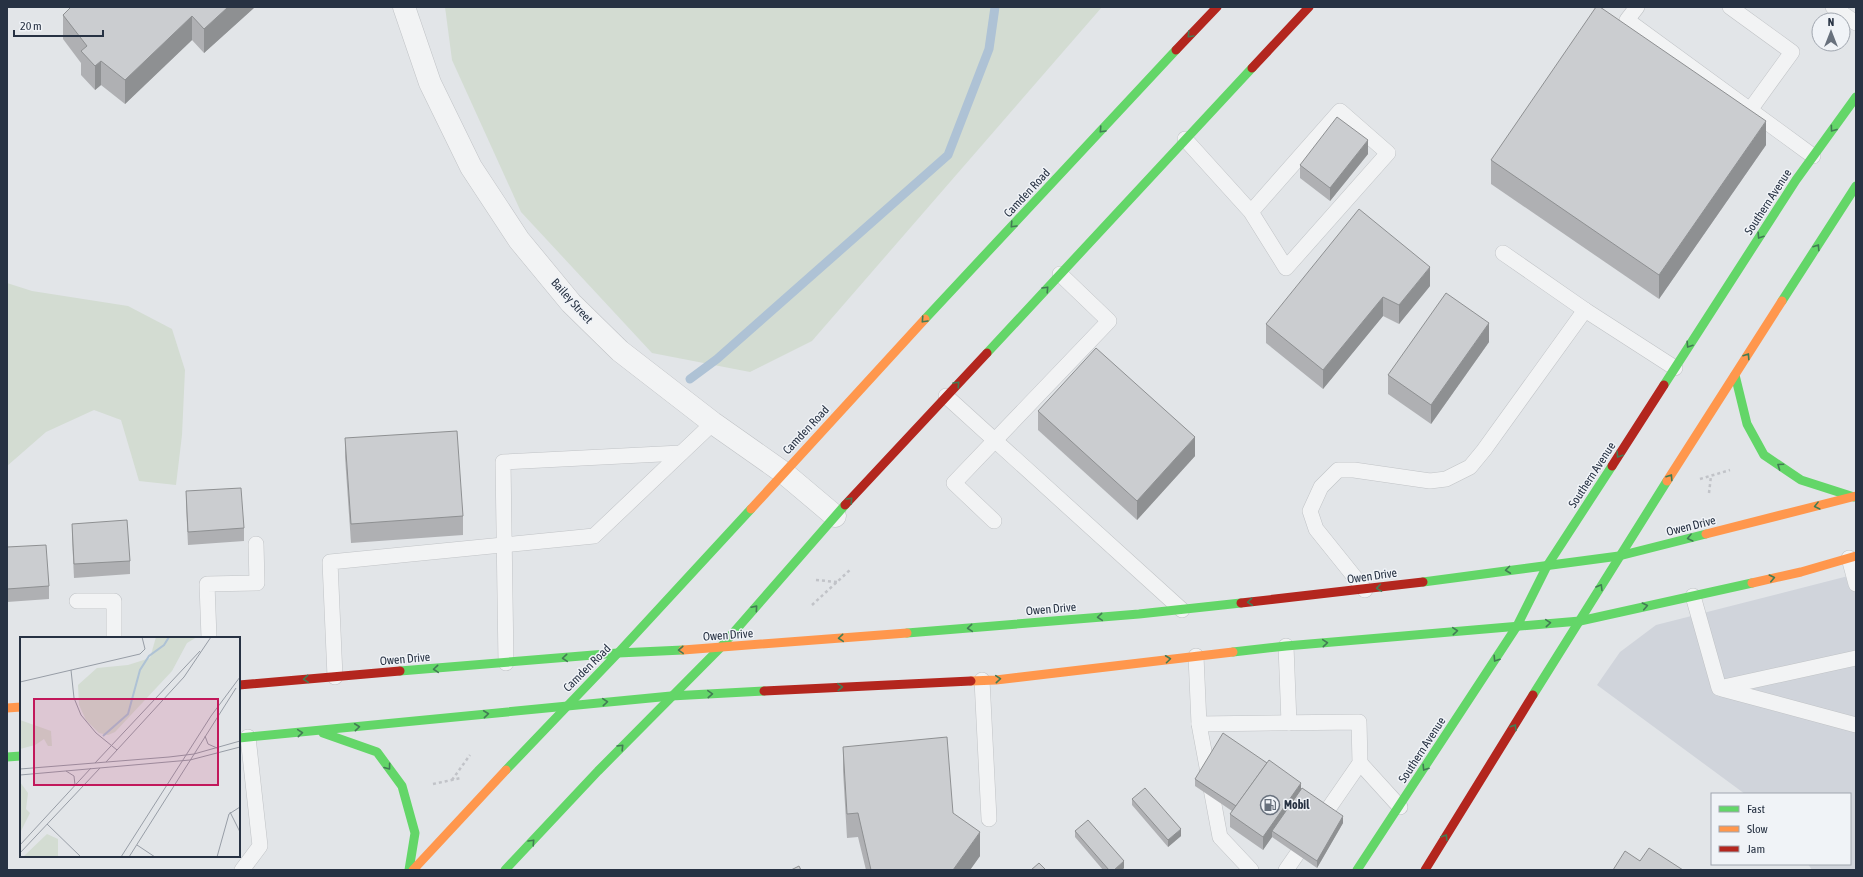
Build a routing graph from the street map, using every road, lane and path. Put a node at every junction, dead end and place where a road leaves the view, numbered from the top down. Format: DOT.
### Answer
graph roads {
  1 [pos="404,7"];
  2 [pos="1217,7"];
  3 [pos="1309,7"];
  4 [pos="1637,7"];
  5 [pos="1730,7"];
  6 [pos="1833,7"];
  7 [pos="1853,16"];
  8 [pos="1856,97"];
  9 [pos="1750,110"];
  10 [pos="1185,139"];
  11 [pos="1813,156"];
  12 [pos="1856,186"];
  13 [pos="1251,212"];
  14 [pos="1503,253"];
  15 [pos="1060,274"];
  16 [pos="1585,310"];
  17 [pos="1675,368"];
  18 [pos="1735,376"];
  19 [pos="946,396"];
  20 [pos="713,423"];
  21 [pos="995,440"];
  22 [pos="681,453"];
  23 [pos="1730,470"];
  24 [pos="784,473"];
  25 [pos="1711,476"];
  26 [pos="1697,480"];
  27 [pos="1709,493"];
  28 [pos="1855,497"];
  29 [pos="836,516"];
  30 [pos="994,520"];
  31 [pos="256,544"];
  32 [pos="504,545"];
  33 [pos="1619,556"];
  34 [pos="1853,557"];
  35 [pos="1547,566"];
  36 [pos="851,569"];
  37 [pos="816,580"];
  38 [pos="837,582"];
  39 [pos="1856,584"];
  40 [pos="1365,590"];
  41 [pos="1693,596"];
  42 [pos="77,601"];
  43 [pos="812,605"];
  44 [pos="1182,610"];
  45 [pos="1580,621"];
  46 [pos="1517,626"];
  47 [pos="114,637"];
  48 [pos="208,637"];
  49 [pos="1286,646"];
  50 [pos="720,648"];
  51 [pos="618,653"];
  52 [pos="1196,656"];
  53 [pos="1856,658"];
  54 [pos="506,663"];
  55 [pos="335,677"];
  56 [pos="982,680"];
  57 [pos="240,685"];
  58 [pos="1719,688"];
  59 [pos="671,696"];
  60 [pos="567,705"];
  61 [pos="20,707"];
  62 [pos="7,708"];
  63 [pos="1289,723"];
  64 [pos="1199,724"];
  65 [pos="1856,725"];
  66 [pos="318,732"];
  67 [pos="243,738"];
  68 [pos="470,755"];
  69 [pos="20,756"];
  70 [pos="7,757"];
  71 [pos="1360,763"];
  72 [pos="468,777"];
  73 [pos="451,780"];
  74 [pos="432,784"];
  75 [pos="1400,807"];
  76 [pos="989,819"];
  77 [pos="1431,868"];
  78 [pos="242,870"];
  79 [pos="409,870"];
  80 [pos="413,870"];
  81 [pos="505,870"];
  82 [pos="1251,870"];
  83 [pos="1286,870"];
  84 [pos="1357,870"];
  1 -- 20 [label="street, Bailey Street"];
  2 -- 24 [label="main road, Camden Road, one-way"];
  3 -- 10 [label="main road"];
  4 -- 9 [label="lane"];
  5 -- 9 [label="lane"];
  6 -- 7 [label="lane"];
  8 -- 11 [label="main road, Southern Avenue, one-way"];
  9 -- 11 [label="lane"];
  10 -- 13 [label="lane"];
  10 -- 15 [label="main road"];
  11 -- 17 [label="main road, Southern Avenue, one-way"];
  18 -- 12 [label="main road, one-way"];
  13 -- 13 [label="lane"];
  14 -- 16 [label="lane"];
  19 -- 15 [label="main road, one-way"];
  15 -- 21 [label="lane"];
  16 -- 17 [label="lane"];
  16 -- 40 [label="lane"];
  17 -- 35 [label="main road, Southern Avenue, one-way"];
  28 -- 18 [label="main road, one-way"];
  33 -- 18 [label="main road, one-way"];
  19 -- 21 [label="lane"];
  29 -- 19 [label="main road, one-way"];
  20 -- 22 [label="lane"];
  20 -- 24 [label="street, Bailey Street"];
  21 -- 30 [label="lane"];
  21 -- 44 [label="lane"];
  22 -- 32 [label="lane"];
  22 -- 32 [label="lane"];
  23 -- 25 [label="path"];
  24 -- 29 [label="street, Bailey Street"];
  24 -- 51 [label="main road, Camden Road"];
  25 -- 26 [label="path"];
  25 -- 27 [label="path"];
  28 -- 33 [label="main road, Owen Drive, one-way"];
  50 -- 29 [label="main road, one-way"];
  31 -- 48 [label="lane"];
  32 -- 54 [label="lane"];
  32 -- 55 [label="lane"];
  33 -- 35 [label="main road, Owen Drive"];
  45 -- 33 [label="main road, one-way"];
  34 -- 39 [label="lane"];
  41 -- 34 [label="main road, one-way"];
  35 -- 40 [label="main road, Owen Drive, one-way"];
  35 -- 46 [label="main road, Southern Avenue"];
  36 -- 38 [label="path"];
  37 -- 38 [label="path"];
  38 -- 43 [label="path"];
  40 -- 44 [label="main road, Owen Drive, one-way"];
  45 -- 41 [label="main road, one-way"];
  41 -- 58 [label="lane"];
  42 -- 47 [label="lane"];
  44 -- 50 [label="main road, Owen Drive, one-way"];
  46 -- 45 [label="main road, one-way"];
  77 -- 45 [label="main road, one-way"];
  49 -- 46 [label="main road, one-way"];
  46 -- 75 [label="main road, Southern Avenue, one-way"];
  49 -- 52 [label="main road"];
  49 -- 63 [label="lane"];
  50 -- 51 [label="main road, Owen Drive, one-way"];
  50 -- 59 [label="main road"];
  51 -- 54 [label="main road, Owen Drive, one-way"];
  51 -- 60 [label="main road, Camden Road"];
  56 -- 52 [label="main road, one-way"];
  52 -- 64 [label="lane"];
  53 -- 58 [label="lane"];
  54 -- 55 [label="main road, Owen Drive, one-way"];
  55 -- 57 [label="main road, Owen Drive, one-way"];
  59 -- 56 [label="main road, one-way"];
  56 -- 76 [label="lane"];
  58 -- 65 [label="lane"];
  60 -- 59 [label="main road, one-way"];
  81 -- 59 [label="main road, one-way"];
  66 -- 60 [label="main road, one-way"];
  60 -- 80 [label="main road, Camden Road"];
  61 -- 62 [label="main road"];
  63 -- 64 [label="lane"];
  63 -- 71 [label="lane"];
  64 -- 82 [label="lane"];
  67 -- 66 [label="main road, one-way"];
  66 -- 79 [label="main road, one-way"];
  67 -- 78 [label="lane"];
  68 -- 73 [label="path"];
  69 -- 70 [label="main road"];
  71 -- 75 [label="lane"];
  71 -- 83 [label="lane"];
  72 -- 73 [label="path"];
  73 -- 74 [label="path"];
  75 -- 84 [label="main road, Southern Avenue"];
}
